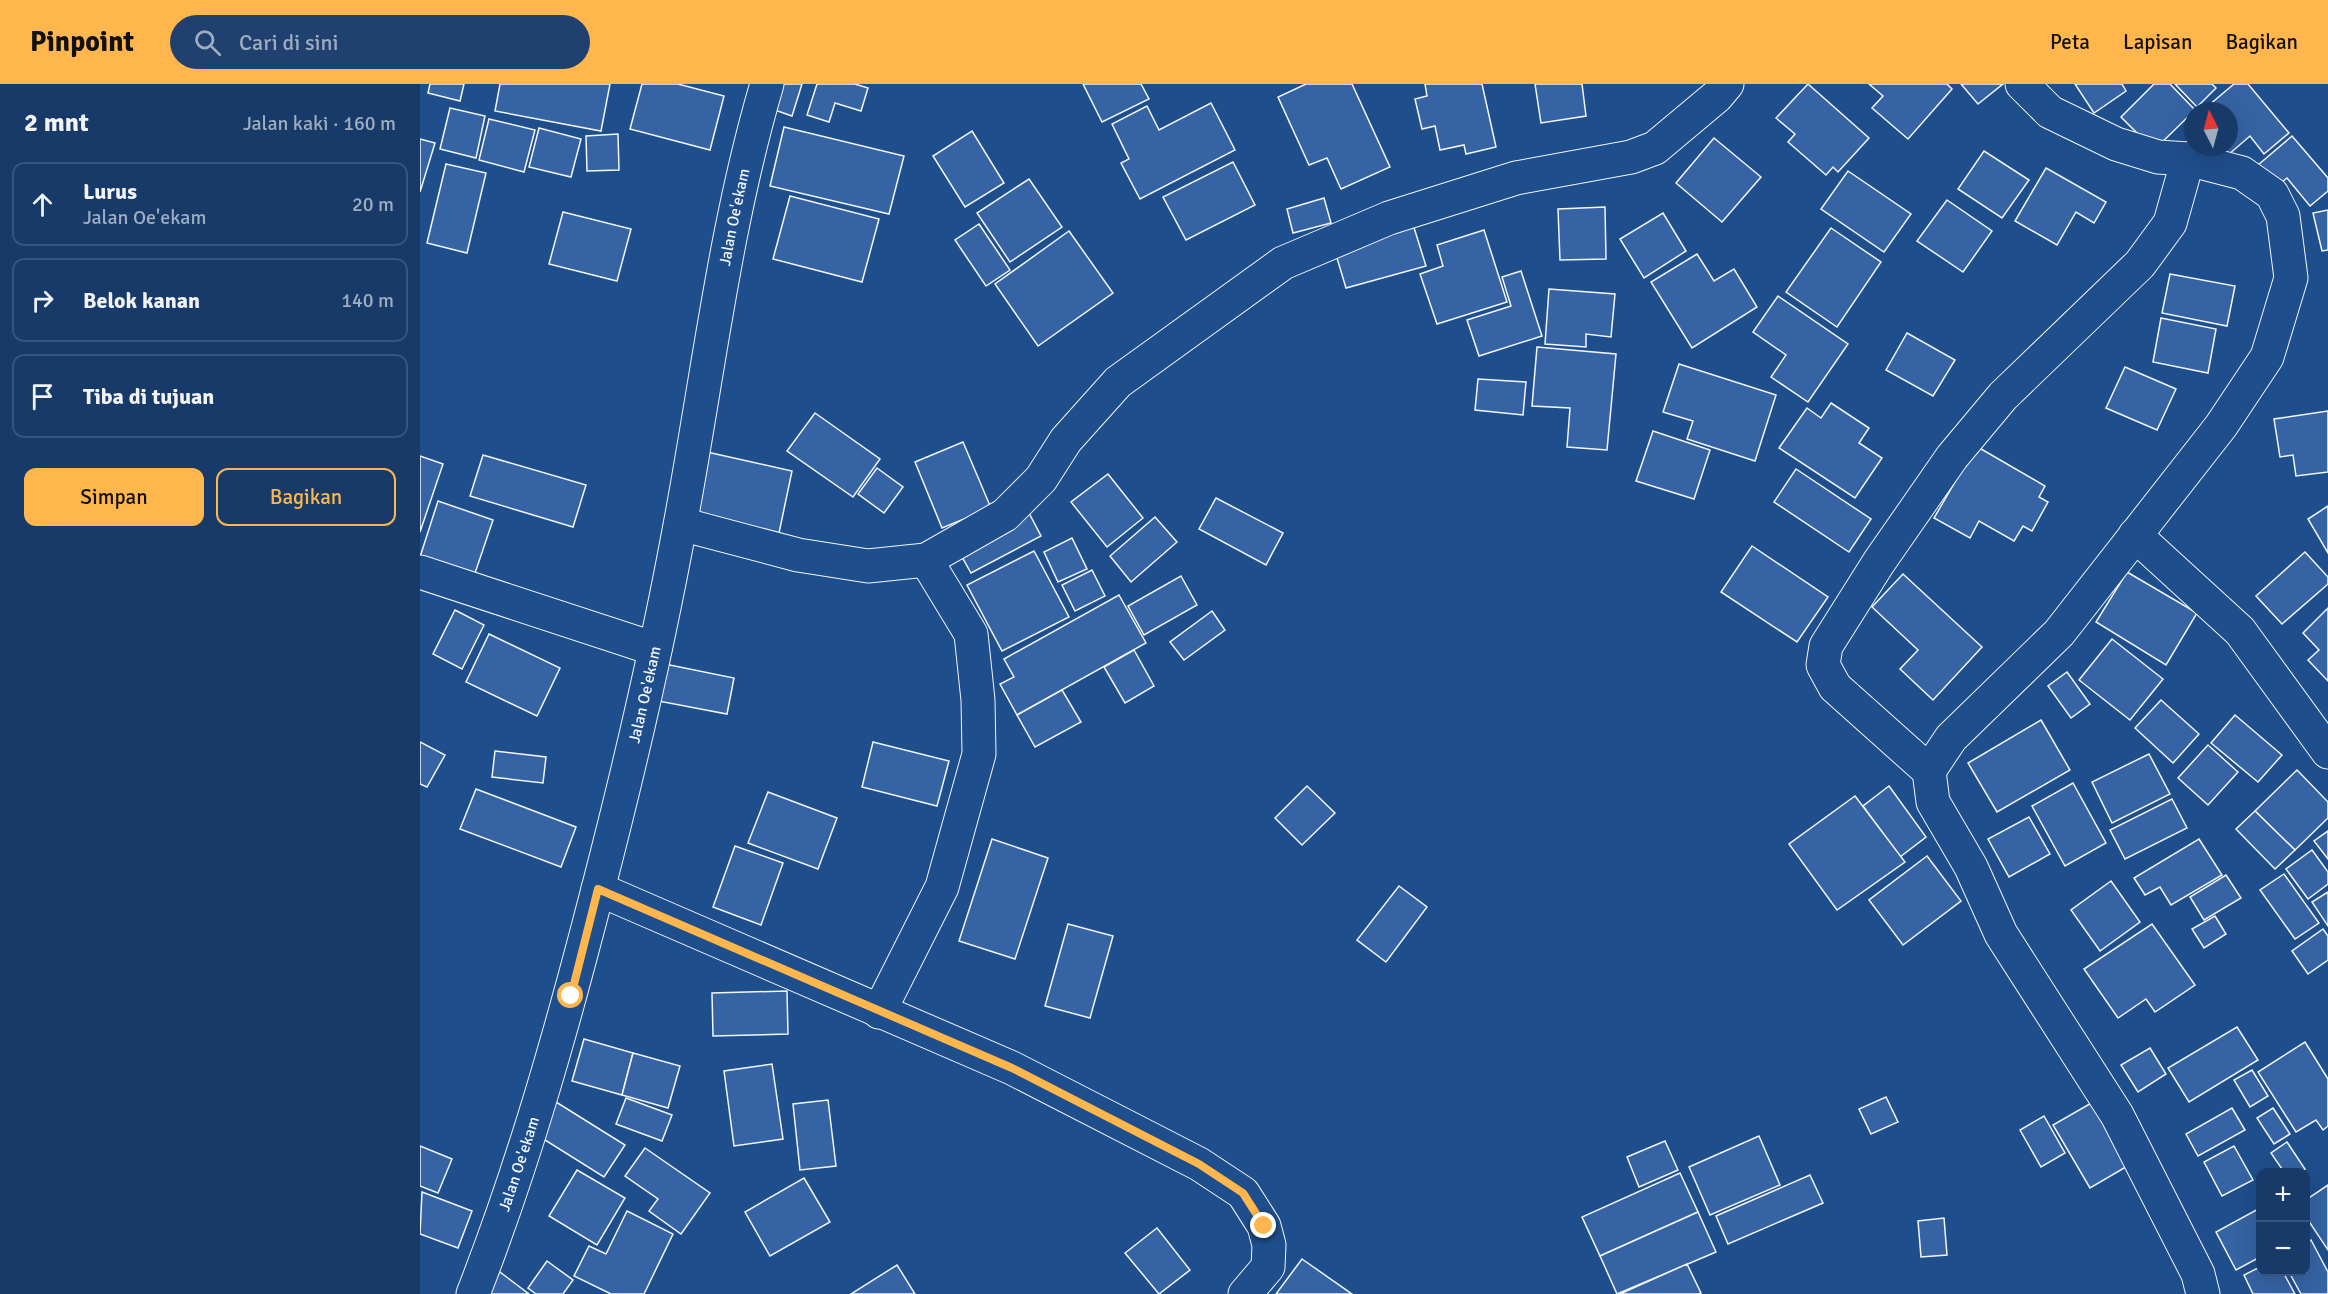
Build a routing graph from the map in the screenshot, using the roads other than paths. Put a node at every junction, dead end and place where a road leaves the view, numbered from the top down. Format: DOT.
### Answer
graph roads {
  1 [pos="767,84"];
  2 [pos="1727,84"];
  3 [pos="2022,84"];
  4 [pos="2188,159"];
  5 [pos="681,524"];
  6 [pos="2135,535"];
  7 [pos="926,560"];
  8 [pos="420,572"];
  9 [pos="655,649"];
  10 [pos="2328,752"];
  11 [pos="1929,771"];
  12 [pos="598,889"];
  13 [pos="879,1011"];
  14 [pos="472,1294"];
  15 [pos="1245,1294"];
  16 [pos="2203,1294"];
  1 -- 5 [label="street, Jalan Oe'ekam"];
  2 -- 7 [label="street"];
  3 -- 4 [label="street"];
  4 -- 6 [label="street"];
  4 -- 11 [label="street"];
  5 -- 7 [label="street"];
  5 -- 9 [label="street, Jalan Oe'ekam"];
  6 -- 10 [label="street"];
  6 -- 11 [label="street"];
  7 -- 13 [label="street"];
  8 -- 9 [label="street"];
  9 -- 12 [label="street, Jalan Oe'ekam"];
  11 -- 16 [label="street"];
  12 -- 13 [label="street"];
  12 -- 14 [label="street, Jalan Oe'ekam"];
  13 -- 15 [label="street"];
}
